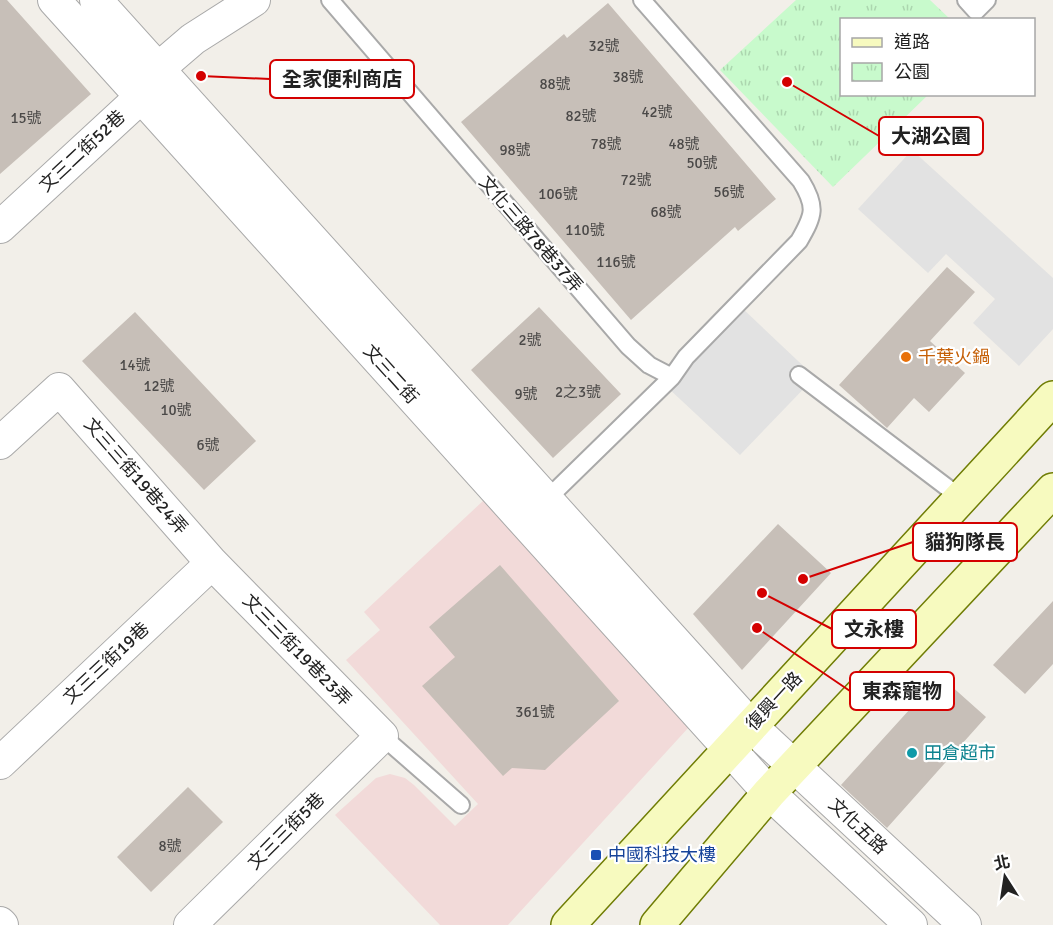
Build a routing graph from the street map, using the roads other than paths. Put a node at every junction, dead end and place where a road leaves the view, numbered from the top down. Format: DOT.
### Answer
graph roads {
  1 [pos="54,0"];
  2 [pos="96,0"];
  3 [pos="254,0"];
  4 [pos="330,0"];
  5 [pos="642,0"];
  6 [pos="966,0"];
  7 [pos="987,0"];
  8 [pos="158,69"];
  9 [pos="141,97"];
  10 [pos="0,227"];
  11 [pos="799,375"];
  12 [pos="672,377"];
  13 [pos="1053,398"];
  14 [pos="0,443"];
  15 [pos="1053,490"];
  16 [pos="961,498"];
  17 [pos="547,499"];
  18 [pos="524,522"];
  19 [pos="212,563"];
  20 [pos="751,726"];
  21 [pos="382,736"];
  22 [pos="729,749"];
  23 [pos="0,763"];
  24 [pos="795,767"];
  25 [pos="769,793"];
  26 [pos="461,805"];
  27 [pos="190,925"];
  28 [pos="568,925"];
  29 [pos="657,925"];
  30 [pos="911,925"];
  31 [pos="965,925"];
  1 -- 9 [label="street, 文三二街"];
  2 -- 8 [label="street, 文三二街"];
  3 -- 8 [label="street, 文三二街52巷"];
  4 -- 12 [label="lane, 文化三路78巷37弄"];
  5 -- 12 [label="lane"];
  6 -- 7 [label="lane"];
  8 -- 9 [label="street, 文三二街52巷"];
  8 -- 17 [label="street, 文三二街"];
  9 -- 10 [label="street, 文三二街52巷"];
  9 -- 18 [label="street, 文三二街"];
  11 -- 16 [label="lane"];
  12 -- 17 [label="lane"];
  13 -- 16 [label="main road, 復興一路"];
  14 -- 19 [label="street, 文三三街19巷24弄"];
  15 -- 24 [label="main road"];
  16 -- 20 [label="main road, 復興一路"];
  17 -- 18 [label="lane"];
  17 -- 20 [label="street, 文三二街"];
  18 -- 22 [label="street, 文三二街"];
  19 -- 21 [label="street, 文三三街19巷23弄"];
  19 -- 23 [label="street, 文三三街19巷"];
  20 -- 22 [label="main road, 復興一路"];
  20 -- 24 [label="street, 文化五路"];
  21 -- 26 [label="lane"];
  21 -- 27 [label="street, 文三三街5巷"];
  22 -- 25 [label="street, 文化五路"];
  22 -- 28 [label="main road, 復興一路"];
  24 -- 25 [label="main road"];
  24 -- 31 [label="street, 文化五路"];
  25 -- 29 [label="main road"];
  25 -- 30 [label="street, 文化五路"];
}
